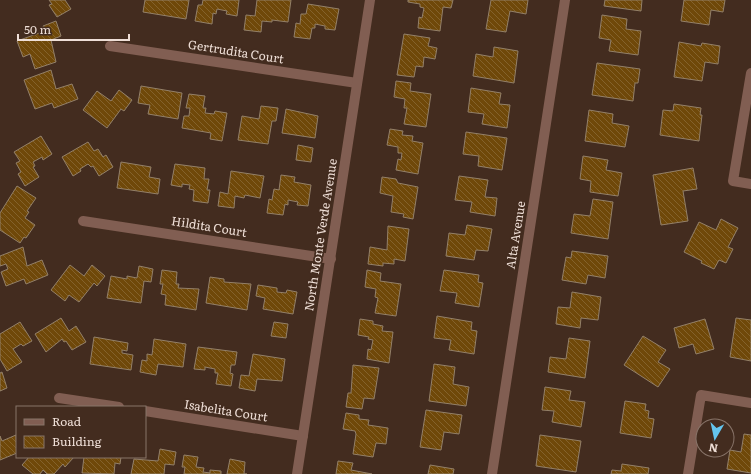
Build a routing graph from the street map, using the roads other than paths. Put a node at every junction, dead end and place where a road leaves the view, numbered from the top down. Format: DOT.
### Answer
graph roads {
  1 [pos="370,0"];
  2 [pos="565,0"];
  3 [pos="110,46"];
  4 [pos="751,73"];
  5 [pos="357,83"];
  6 [pos="751,184"];
  7 [pos="82,221"];
  8 [pos="330,259"];
  9 [pos="59,398"];
  10 [pos="751,402"];
  11 [pos="112,406"];
  12 [pos="146,411"];
  13 [pos="303,436"];
  14 [pos="297,474"];
  15 [pos="492,474"];
  16 [pos="688,474"];
  1 -- 5 [label="street, North Monte Verde Avenue"];
  2 -- 15 [label="street, Alta Avenue"];
  3 -- 5 [label="street, Gertrudita Court"];
  4 -- 6 [label="street"];
  5 -- 8 [label="street, North Monte Verde Avenue"];
  7 -- 8 [label="street, Hildita Court"];
  8 -- 13 [label="street, North Monte Verde Avenue"];
  9 -- 11 [label="street"];
  10 -- 16 [label="street"];
  12 -- 13 [label="street, Isabelita Court"];
  13 -- 14 [label="street, North Monte Verde Avenue"];
}
